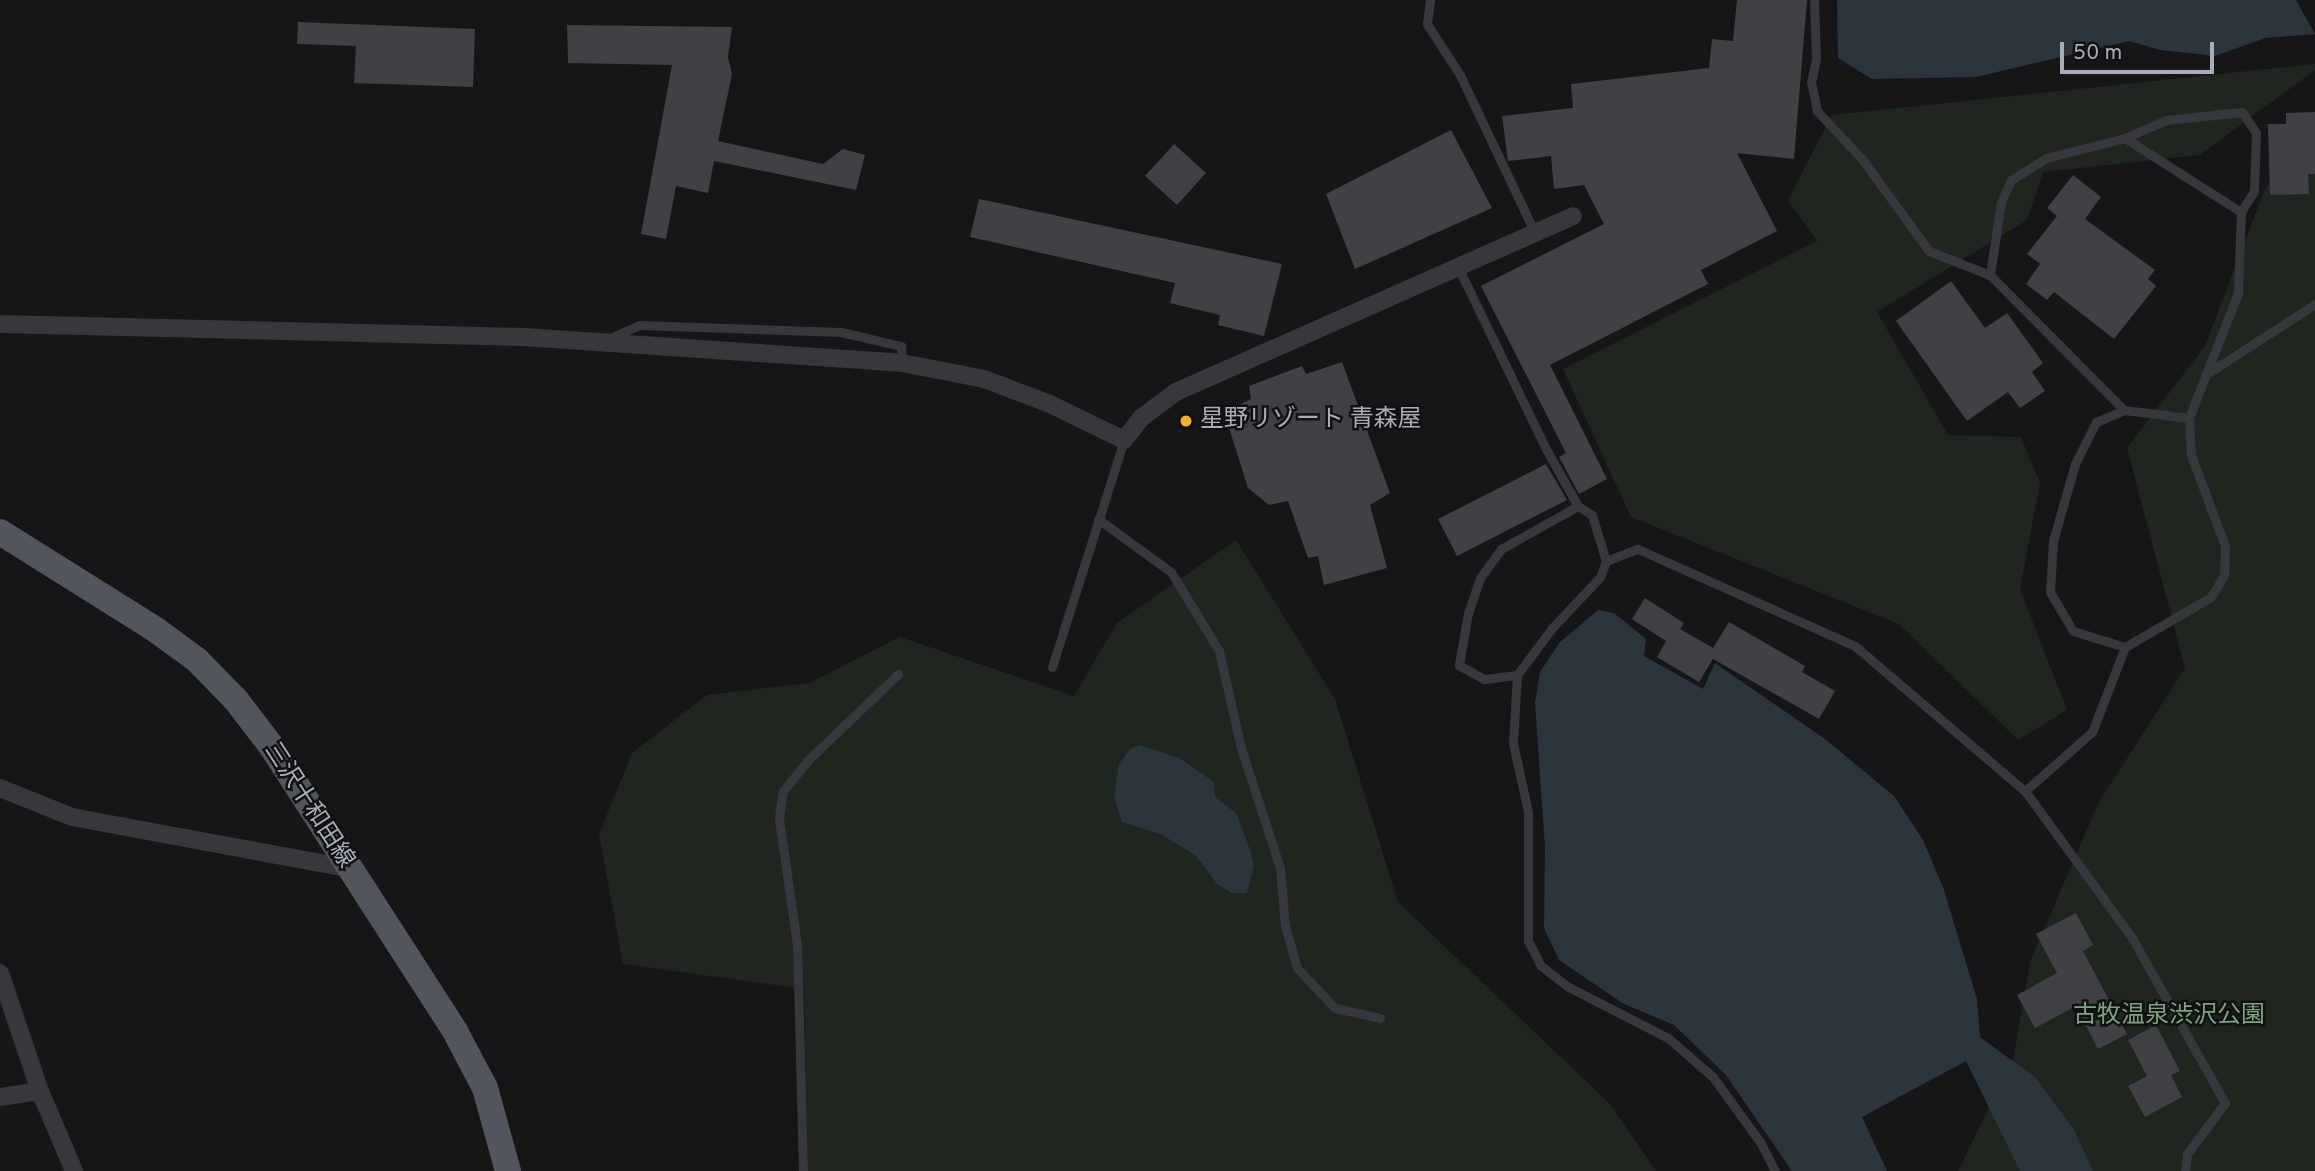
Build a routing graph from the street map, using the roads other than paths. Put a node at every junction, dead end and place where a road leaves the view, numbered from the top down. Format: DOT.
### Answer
graph roads {
  1 [pos="1430,0"];
  2 [pos="1814,0"];
  3 [pos="2125,138"];
  4 [pos="2241,212"];
  5 [pos="1573,216"];
  6 [pos="1535,233"];
  7 [pos="1458,267"];
  8 [pos="1990,275"];
  9 [pos="2315,304"];
  10 [pos="0,324"];
  11 [pos="600,342"];
  12 [pos="902,363"];
  13 [pos="2204,376"];
  14 [pos="2124,410"];
  15 [pos="2189,418"];
  16 [pos="1124,440"];
  17 [pos="1578,506"];
  18 [pos="1098,519"];
  19 [pos="0,532"];
  20 [pos="1606,561"];
  21 [pos="2125,647"];
  22 [pos="1052,667"];
  23 [pos="898,674"];
  24 [pos="1517,675"];
  25 [pos="0,788"];
  26 [pos="2025,791"];
  27 [pos="348,868"];
  28 [pos="0,973"];
  29 [pos="1380,1018"];
  30 [pos="40,1091"];
  31 [pos="0,1097"];
  32 [pos="74,1171"];
  33 [pos="508,1171"];
  34 [pos="803,1171"];
  35 [pos="1775,1171"];
  36 [pos="2185,1171"];
  1 -- 6 [label="lane"];
  2 -- 8 [label="lane"];
  3 -- 4 [label="lane"];
  3 -- 4 [label="lane"];
  3 -- 8 [label="lane"];
  4 -- 13 [label="lane"];
  5 -- 6 [label="street"];
  6 -- 7 [label="street"];
  7 -- 16 [label="street"];
  7 -- 17 [label="lane"];
  8 -- 14 [label="lane"];
  9 -- 13 [label="lane"];
  10 -- 11 [label="street"];
  11 -- 12 [label="street"];
  11 -- 12 [label="lane"];
  12 -- 16 [label="street"];
  13 -- 15 [label="lane"];
  14 -- 15 [label="lane"];
  14 -- 21 [label="lane"];
  15 -- 21 [label="lane"];
  16 -- 18 [label="lane"];
  17 -- 20 [label="lane"];
  17 -- 24 [label="lane"];
  18 -- 22 [label="lane"];
  18 -- 29 [label="lane"];
  19 -- 27 [label="main road, 三沢十和田線"];
  20 -- 24 [label="lane"];
  20 -- 26 [label="lane"];
  21 -- 26 [label="lane"];
  23 -- 34 [label="lane"];
  24 -- 35 [label="lane"];
  25 -- 27 [label="street"];
  26 -- 36 [label="lane"];
  27 -- 33 [label="main road, 三沢十和田線"];
  28 -- 30 [label="street"];
  30 -- 31 [label="street"];
  30 -- 32 [label="street"];
}
